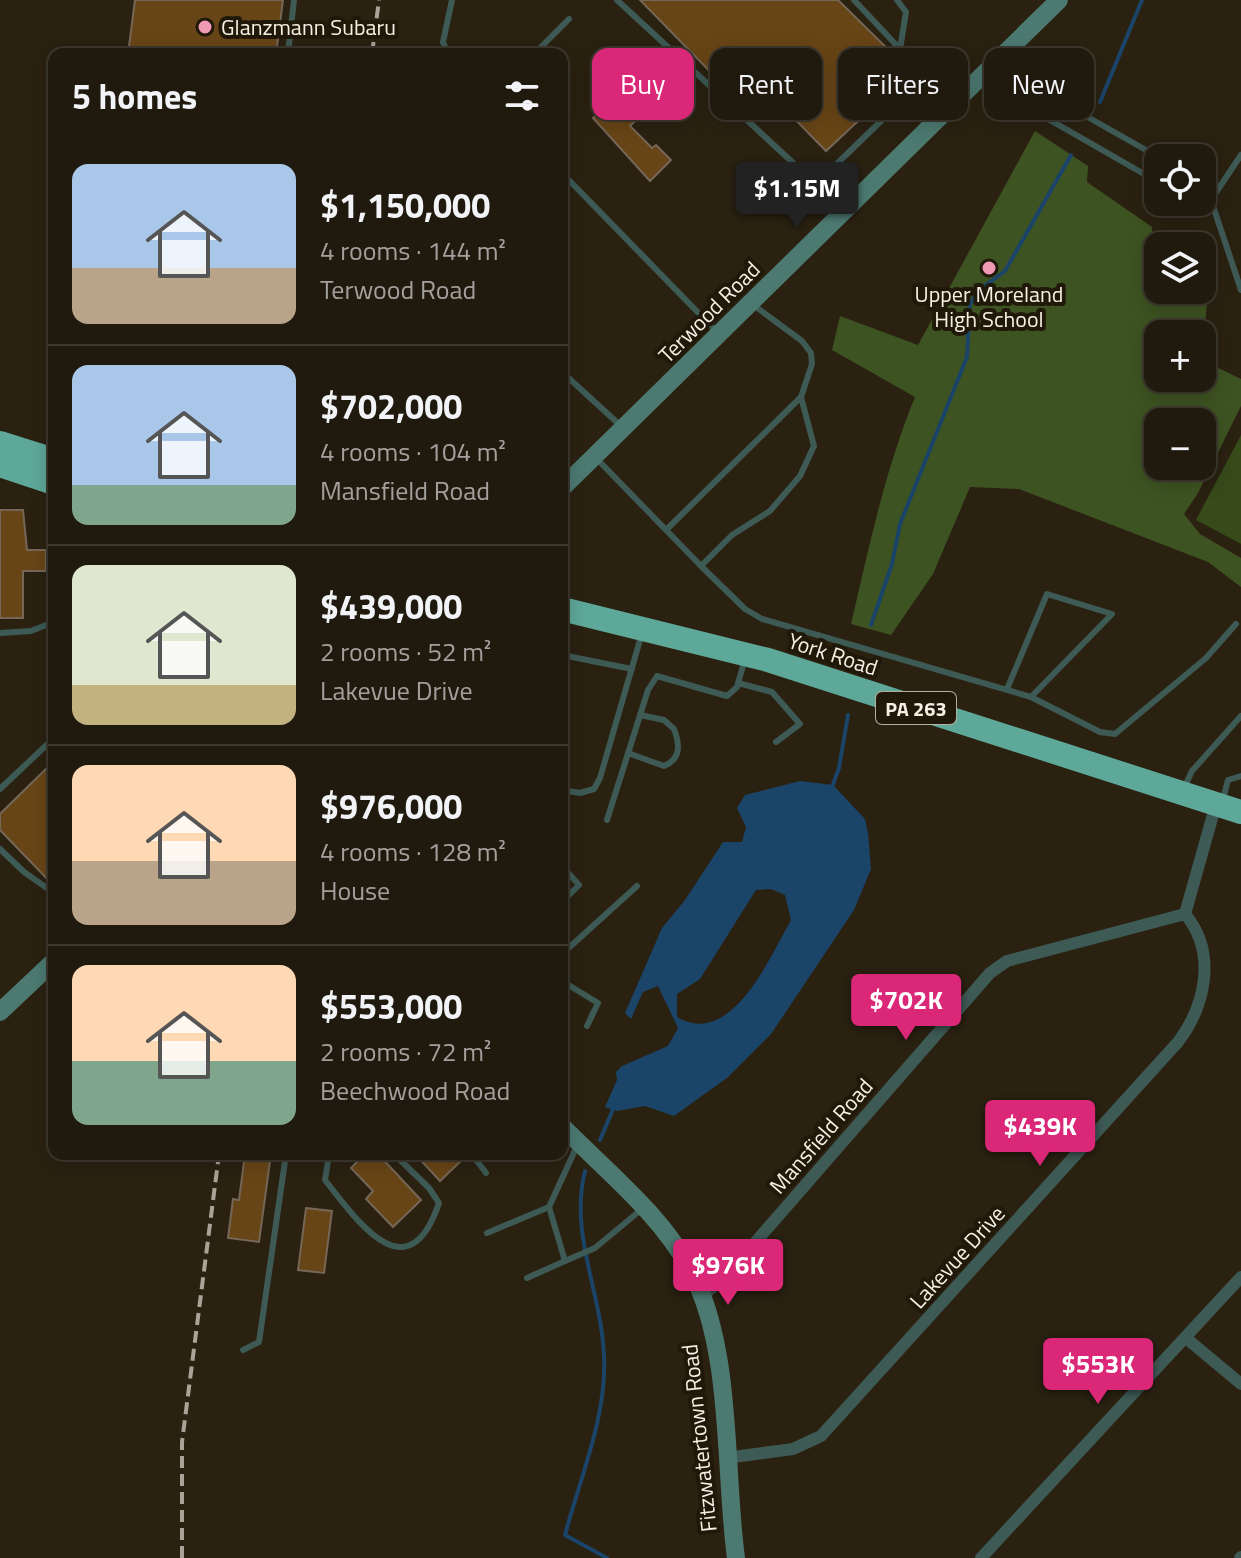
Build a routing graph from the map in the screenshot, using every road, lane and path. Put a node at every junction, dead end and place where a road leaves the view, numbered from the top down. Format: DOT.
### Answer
graph roads {
  1 [pos="294,0"];
  2 [pos="452,0"];
  3 [pos="617,0"];
  4 [pos="854,0"];
  5 [pos="897,0"];
  6 [pos="1059,0"];
  7 [pos="569,19"];
  8 [pos="289,48"];
  9 [pos="446,48"];
  10 [pos="540,48"];
  11 [pos="899,48"];
  12 [pos="900,48"];
  13 [pos="1010,48"];
  14 [pos="984,74"];
  15 [pos="979,79"];
  16 [pos="882,120"];
  17 [pos="1093,120"];
  18 [pos="1144,149"];
  19 [pos="1241,155"];
  20 [pos="1144,174"];
  21 [pos="568,179"];
  22 [pos="816,184"];
  23 [pos="1216,192"];
  24 [pos="845,213"];
  25 [pos="1216,215"];
  26 [pos="1241,290"];
  27 [pos="752,304"];
  28 [pos="721,336"];
  29 [pos="568,377"];
  30 [pos="801,397"];
  31 [pos="624,428"];
  32 [pos="0,443"];
  33 [pos="595,456"];
  34 [pos="48,458"];
  35 [pos="0,465"];
  36 [pos="48,481"];
  37 [pos="568,482"];
  38 [pos="667,529"];
  39 [pos="701,566"];
  40 [pos="568,610"];
  41 [pos="48,624"];
  42 [pos="1236,624"];
  43 [pos="644,627"];
  44 [pos="0,633"];
  45 [pos="746,654"];
  46 [pos="568,656"];
  47 [pos="632,669"];
  48 [pos="738,683"];
  49 [pos="1007,689"];
  50 [pos="1031,697"];
  51 [pos="640,715"];
  52 [pos="1241,716"];
  53 [pos="776,742"];
  54 [pos="48,744"];
  55 [pos="628,753"];
  56 [pos="1241,776"];
  57 [pos="0,789"];
  58 [pos="568,791"];
  59 [pos="1182,793"];
  60 [pos="1226,807"];
  61 [pos="607,820"];
  62 [pos="0,849"];
  63 [pos="568,873"];
  64 [pos="637,886"];
  65 [pos="48,889"];
  66 [pos="568,896"];
  67 [pos="1185,914"];
  68 [pos="568,949"];
  69 [pos="48,967"];
  70 [pos="568,985"];
  71 [pos="0,1012"];
  72 [pos="587,1026"];
  73 [pos="568,1132"];
  74 [pos="578,1142"];
  75 [pos="285,1160"];
  76 [pos="329,1160"];
  77 [pos="400,1160"];
  78 [pos="476,1160"];
  79 [pos="486,1173"];
  80 [pos="549,1207"];
  81 [pos="642,1209"];
  82 [pos="487,1233"];
  83 [pos="568,1260"];
  84 [pos="1241,1277"];
  85 [pos="527,1278"];
  86 [pos="702,1296"];
  87 [pos="1186,1338"];
  88 [pos="243,1350"];
  89 [pos="1241,1384"];
  90 [pos="726,1458"];
  91 [pos="736,1558"];
  92 [pos="981,1558"];
  1 -- 8 [label="lane"];
  2 -- 9 [label="lane"];
  3 -- 22 [label="lane"];
  4 -- 11 [label="lane"];
  5 -- 12 [label="lane"];
  6 -- 13 [label="street, Terwood Road"];
  7 -- 10 [label="lane"];
  14 -- 15 [label="street, Terwood Road"];
  15 -- 20 [label="lane"];
  15 -- 24 [label="street, Terwood Road"];
  16 -- 22 [label="lane"];
  17 -- 18 [label="lane"];
  19 -- 23 [label="lane"];
  21 -- 28 [label="lane"];
  22 -- 24 [label="lane"];
  24 -- 27 [label="street, Terwood Road"];
  25 -- 26 [label="lane"];
  27 -- 28 [label="street, Terwood Road"];
  27 -- 30 [label="lane"];
  28 -- 31 [label="street, Terwood Road"];
  29 -- 31 [label="lane"];
  30 -- 38 [label="lane"];
  30 -- 39 [label="lane"];
  31 -- 33 [label="street, Terwood Road"];
  32 -- 34 [label="highway"];
  33 -- 37 [label="street, Terwood Road"];
  33 -- 38 [label="lane"];
  35 -- 36 [label="highway"];
  38 -- 39 [label="lane"];
  39 -- 49 [label="lane"];
  40 -- 43 [label="highway, York Road / PA 263"];
  41 -- 44 [label="lane"];
  42 -- 50 [label="lane"];
  43 -- 45 [label="highway, York Road / PA 263"];
  43 -- 47 [label="lane"];
  45 -- 48 [label="lane"];
  45 -- 59 [label="highway, York Road / PA 263"];
  46 -- 47 [label="lane"];
  47 -- 58 [label="lane"];
  48 -- 51 [label="lane"];
  48 -- 53 [label="lane"];
  49 -- 50 [label="lane"];
  49 -- 50 [label="lane"];
  51 -- 55 [label="lane"];
  51 -- 55 [label="lane"];
  52 -- 59 [label="lane"];
  54 -- 57 [label="lane"];
  55 -- 61 [label="lane"];
  56 -- 60 [label="lane"];
  59 -- 60 [label="highway, York Road / PA 263"];
  60 -- 67 [label="street"];
  62 -- 65 [label="lane"];
  63 -- 66 [label="lane"];
  64 -- 68 [label="lane"];
  67 -- 86 [label="street, Mansfield Road"];
  67 -- 90 [label="street, Lakevue Drive"];
  69 -- 71 [label="street"];
  70 -- 72 [label="lane"];
  73 -- 74 [label="street, Fitzwatertown Road"];
  74 -- 80 [label="lane"];
  74 -- 81 [label="street, Fitzwatertown Road"];
  75 -- 88 [label="lane"];
  76 -- 77 [label="lane"];
  78 -- 79 [label="lane"];
  80 -- 82 [label="lane"];
  80 -- 83 [label="lane"];
  81 -- 83 [label="lane"];
  81 -- 86 [label="street, Fitzwatertown Road"];
  83 -- 85 [label="lane"];
  84 -- 87 [label="street"];
  86 -- 90 [label="street, Fitzwatertown Road"];
  87 -- 89 [label="street"];
  87 -- 92 [label="street"];
  90 -- 91 [label="street, Fitzwatertown Road"];
}
